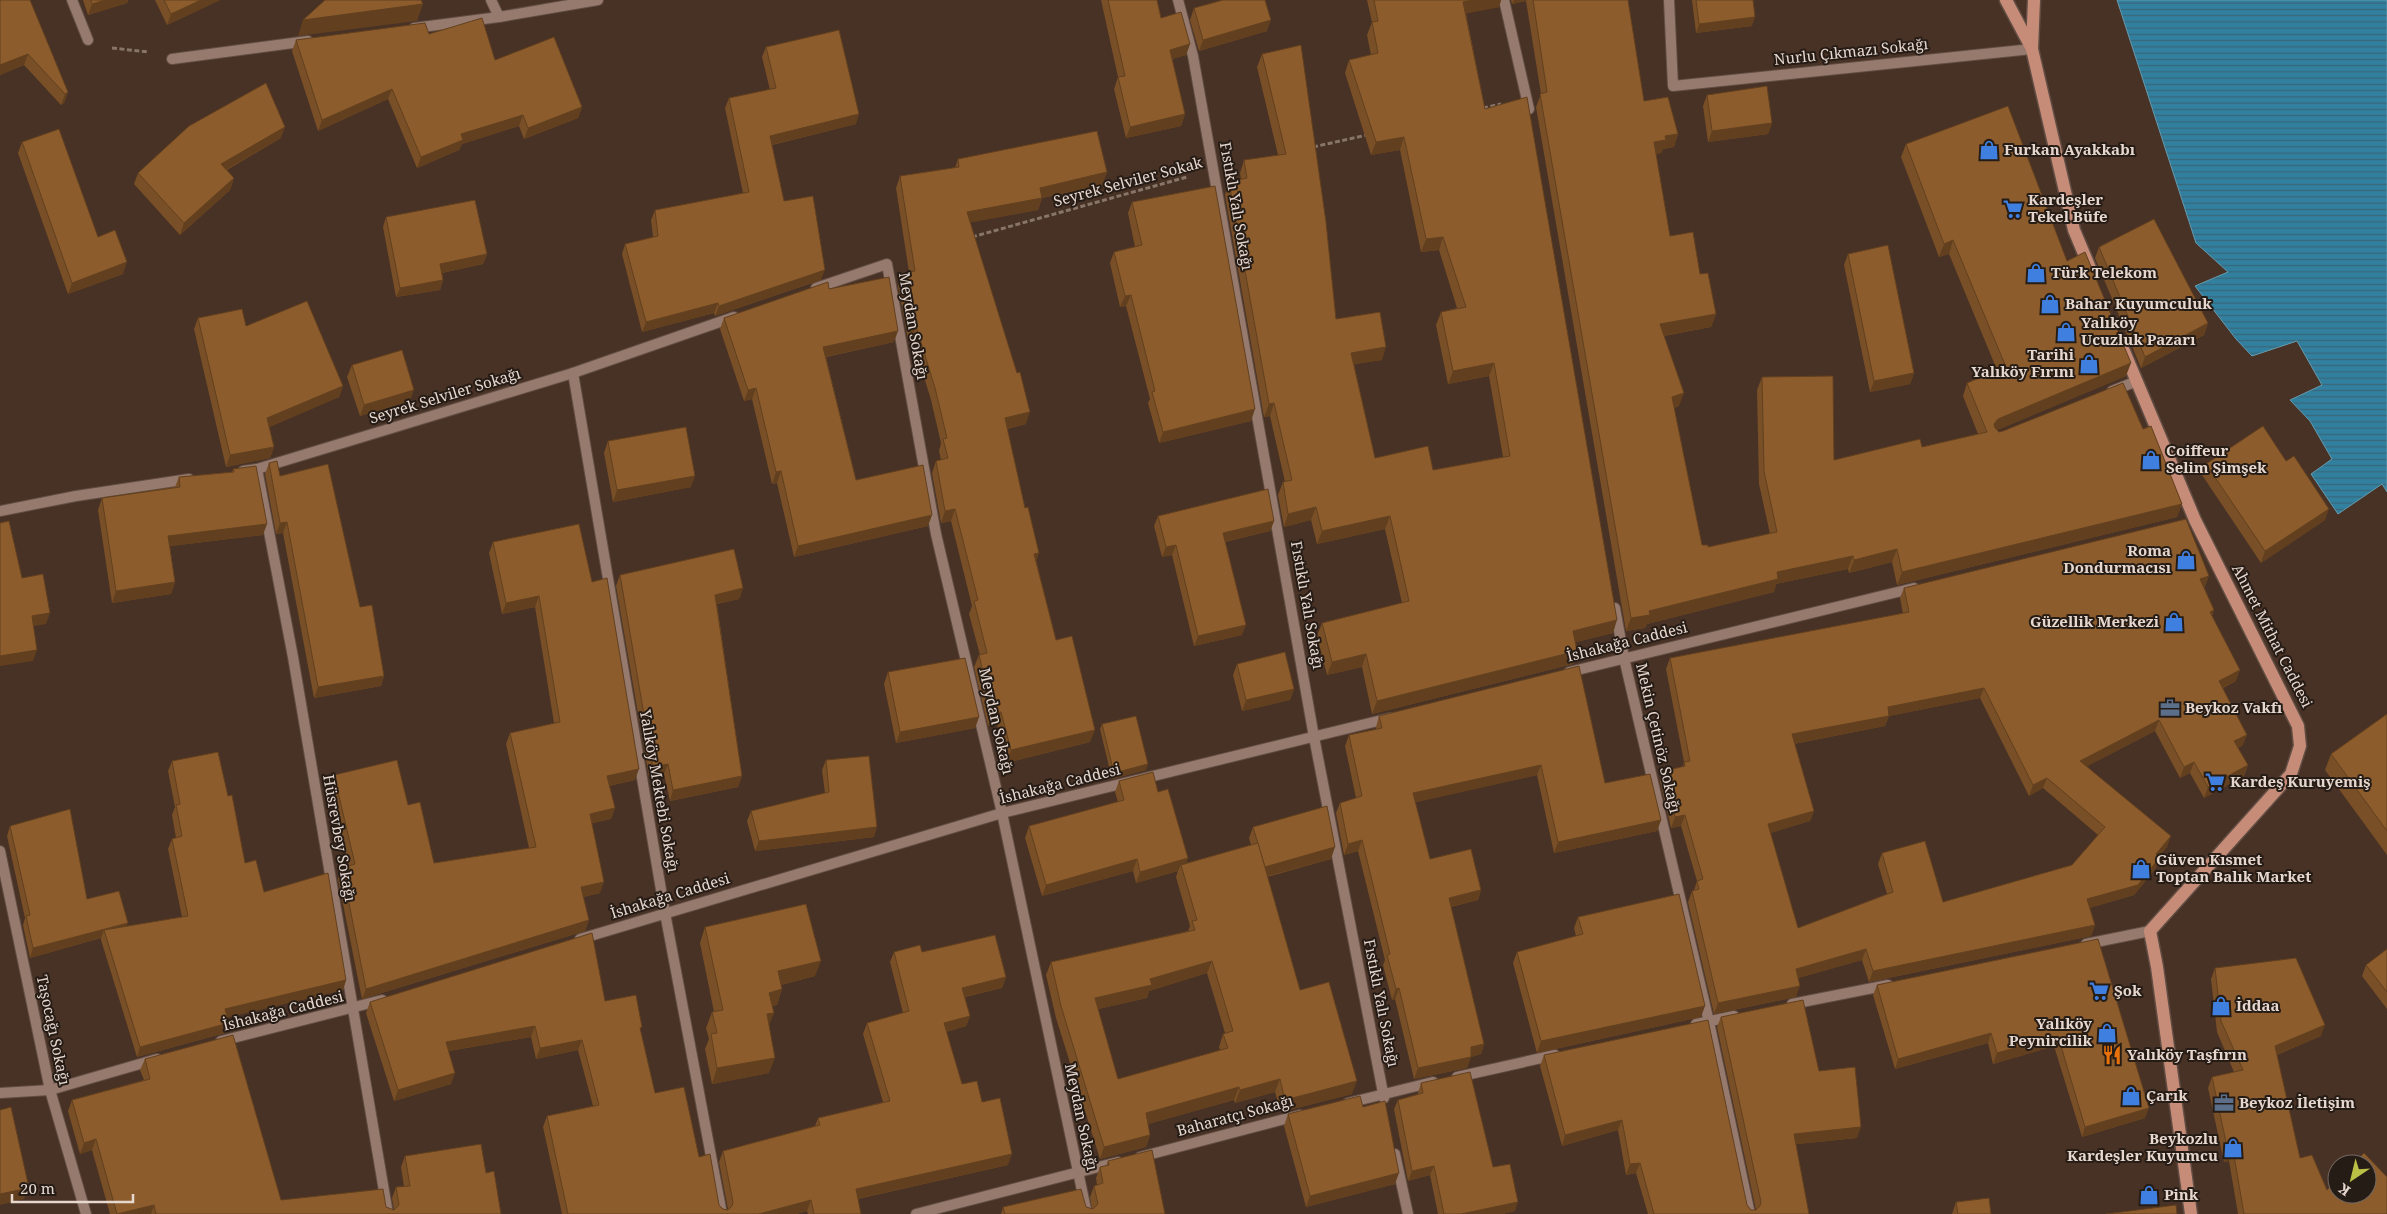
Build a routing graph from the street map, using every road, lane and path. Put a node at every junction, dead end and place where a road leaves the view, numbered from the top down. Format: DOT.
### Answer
graph roads {
  1 [pos="72,0"];
  2 [pos="491,0"];
  3 [pos="598,0"];
  4 [pos="1178,0"];
  5 [pos="1504,0"];
  6 [pos="1669,0"];
  7 [pos="2006,0"];
  8 [pos="2034,0"];
  9 [pos="499,17"];
  10 [pos="400,30"];
  11 [pos="88,40"];
  12 [pos="321,40"];
  13 [pos="2032,49"];
  14 [pos="172,59"];
  15 [pos="1527,98"];
  16 [pos="1480,109"];
  17 [pos="1530,118"];
  18 [pos="1375,133"];
  19 [pos="1309,148"];
  20 [pos="1214,170"];
  21 [pos="963,240"];
  22 [pos="2096,283"];
  23 [pos="804,292"];
  24 [pos="748,312"];
  25 [pos="2118,337"];
  26 [pos="573,373"];
  27 [pos="2137,382"];
  28 [pos="2102,396"];
  29 [pos="257,469"];
  30 [pos="228,473"];
  31 [pos="200,478"];
  32 [pos="0,511"];
  33 [pos="1924,586"];
  34 [pos="1614,599"];
  35 [pos="1624,658"];
  36 [pos="1556,675"];
  37 [pos="1401,715"];
  38 [pos="1314,737"];
  39 [pos="1002,813"];
  40 [pos="0,851"];
  41 [pos="665,913"];
  42 [pos="2150,931"];
  43 [pos="570,942"];
  44 [pos="2073,946"];
  45 [pos="1901,982"];
  46 [pos="392,997"];
  47 [pos="1786,1006"];
  48 [pos="354,1009"];
  49 [pos="1748,1014"];
  50 [pos="1709,1022"];
  51 [pos="1690,1026"];
  52 [pos="208,1044"];
  53 [pos="1565,1053"];
  54 [pos="170,1055"];
  55 [pos="50,1090"];
  56 [pos="0,1093"];
  57 [pos="1383,1093"];
  58 [pos="1335,1106"];
  59 [pos="1387,1112"];
  60 [pos="1306,1113"];
  61 [pos="1392,1140"];
  62 [pos="1077,1173"];
  63 [pos="86,1214"];
  64 [pos="388,1214"];
  65 [pos="722,1214"];
  66 [pos="916,1214"];
  67 [pos="1087,1214"];
  68 [pos="1408,1214"];
  69 [pos="1750,1214"];
  70 [pos="2192,1214"];
  1 -- 11 [label="street"];
  2 -- 9 [label="street"];
  3 -- 9 [label="street"];
  4 -- 20 [label="street, Fıstıklı Yalı Sokağı"];
  5 -- 15 [label="street"];
  6 -- 13 [label="street, Nurlu Çıkmazı Sokağı"];
  7 -- 13 [label="main road"];
  8 -- 13 [label="main road"];
  9 -- 10 [label="street"];
  11 -- 14 [label="path"];
  12 -- 14 [label="street"];
  13 -- 22 [label="main road"];
  15 -- 16 [label="path"];
  15 -- 17 [label="street"];
  18 -- 19 [label="path"];
  20 -- 21 [label="path, Seyrek Selviler Sokak"];
  20 -- 38 [label="street, Fıstıklı Yalı Sokağı"];
  23 -- 39 [label="street, Meydan Sokağı"];
  24 -- 26 [label="street, Seyrek Selviler Sokağı"];
  25 -- 27 [label="main road, Ahmet Mithat Caddesi"];
  26 -- 29 [label="street, Seyrek Selviler Sokağı"];
  26 -- 41 [label="street, Yalıköy Mektebi Sokağı"];
  27 -- 28 [label="street"];
  27 -- 42 [label="main road, Ahmet Mithat Caddesi"];
  29 -- 30 [label="street, Seyrek Selviler Sokağı"];
  29 -- 48 [label="street, Hüsrevbey Sokağı"];
  31 -- 32 [label="street"];
  33 -- 35 [label="street, İshakağa Caddesi"];
  34 -- 35 [label="street, Mekin Çetinöz Sokağı"];
  35 -- 36 [label="street, İshakağa Caddesi"];
  35 -- 50 [label="street, Mekin Çetinöz Sokağı"];
  37 -- 38 [label="street, İshakağa Caddesi"];
  38 -- 39 [label="street, İshakağa Caddesi"];
  38 -- 57 [label="street, Fıstıklı Yalı Sokağı"];
  39 -- 41 [label="street, İshakağa Caddesi"];
  39 -- 62 [label="street, Meydan Sokağı"];
  40 -- 55 [label="street, Taşocağı Sokağı"];
  41 -- 43 [label="street, İshakağa Caddesi"];
  41 -- 65 [label="street, Yalıköy Mektebi Sokağı"];
  42 -- 44 [label="street"];
  42 -- 70 [label="main road"];
  45 -- 47 [label="street"];
  46 -- 48 [label="street, İshakağa Caddesi"];
  48 -- 52 [label="street, İshakağa Caddesi"];
  48 -- 64 [label="street, Hüsrevbey Sokağı"];
  49 -- 50 [label="street"];
  50 -- 51 [label="street"];
  50 -- 69 [label="street, Mekin Çetinöz Sokağı"];
  53 -- 57 [label="street"];
  54 -- 55 [label="street"];
  55 -- 56 [label="street"];
  55 -- 63 [label="street, Taşocağı Sokağı"];
  57 -- 58 [label="street"];
  57 -- 59 [label="street, Fıstıklı Yalı Sokağı"];
  60 -- 62 [label="street, Baharatçı Sokağı"];
  61 -- 68 [label="street"];
  62 -- 66 [label="street, Baharatçı Sokağı"];
  62 -- 67 [label="street, Meydan Sokağı"];
}
